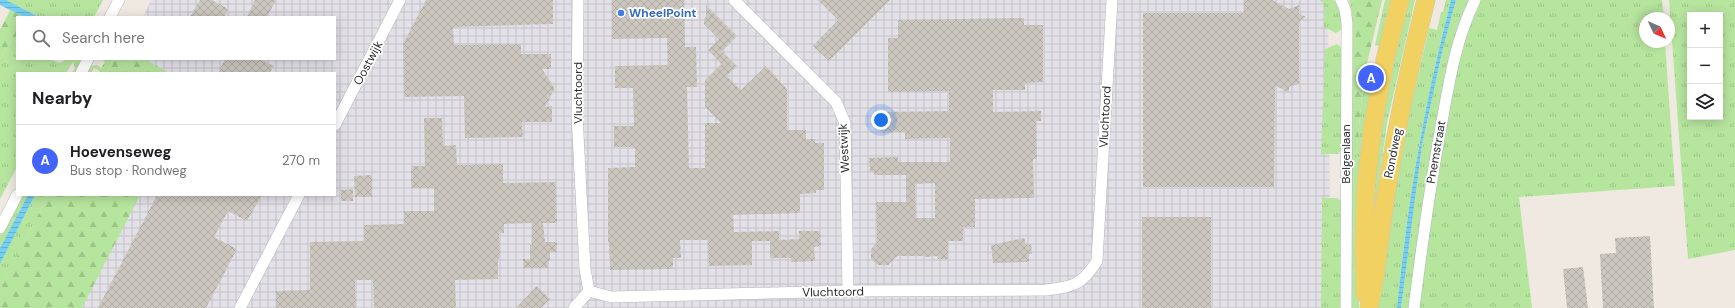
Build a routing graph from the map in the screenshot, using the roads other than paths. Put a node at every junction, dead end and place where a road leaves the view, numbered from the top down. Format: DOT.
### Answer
graph roads {
  1 [pos="119,0"];
  2 [pos="400,0"];
  3 [pos="578,0"];
  4 [pos="734,0"];
  5 [pos="1112,0"];
  6 [pos="1342,0"];
  7 [pos="1400,0"];
  8 [pos="1426,0"];
  9 [pos="1475,0"];
  10 [pos="111,16"];
  11 [pos="88,60"];
  12 [pos="82,72"];
  13 [pos="336,123"];
  14 [pos="16,196"];
  15 [pos="298,196"];
  16 [pos="0,228"];
  17 [pos="589,291"];
  18 [pos="848,291"];
  19 [pos="240,308"];
  20 [pos="574,308"];
  21 [pos="1346,308"];
  22 [pos="1366,308"];
  23 [pos="1369,308"];
  24 [pos="1414,308"];
  1 -- 10 [label="street"];
  2 -- 13 [label="street, Oostwijk"];
  3 -- 17 [label="street, Vluchtoord"];
  4 -- 18 [label="street, Westwijk"];
  5 -- 18 [label="street, Vluchtoord"];
  6 -- 21 [label="street, Belgenlaan"];
  7 -- 22 [label="main road, Rondweg"];
  8 -- 23 [label="main road, Rondweg"];
  9 -- 24 [label="street, Pnemstraat"];
  11 -- 12 [label="street"];
  14 -- 16 [label="street"];
  15 -- 19 [label="street"];
  17 -- 18 [label="street, Vluchtoord"];
  17 -- 20 [label="street"];
}
